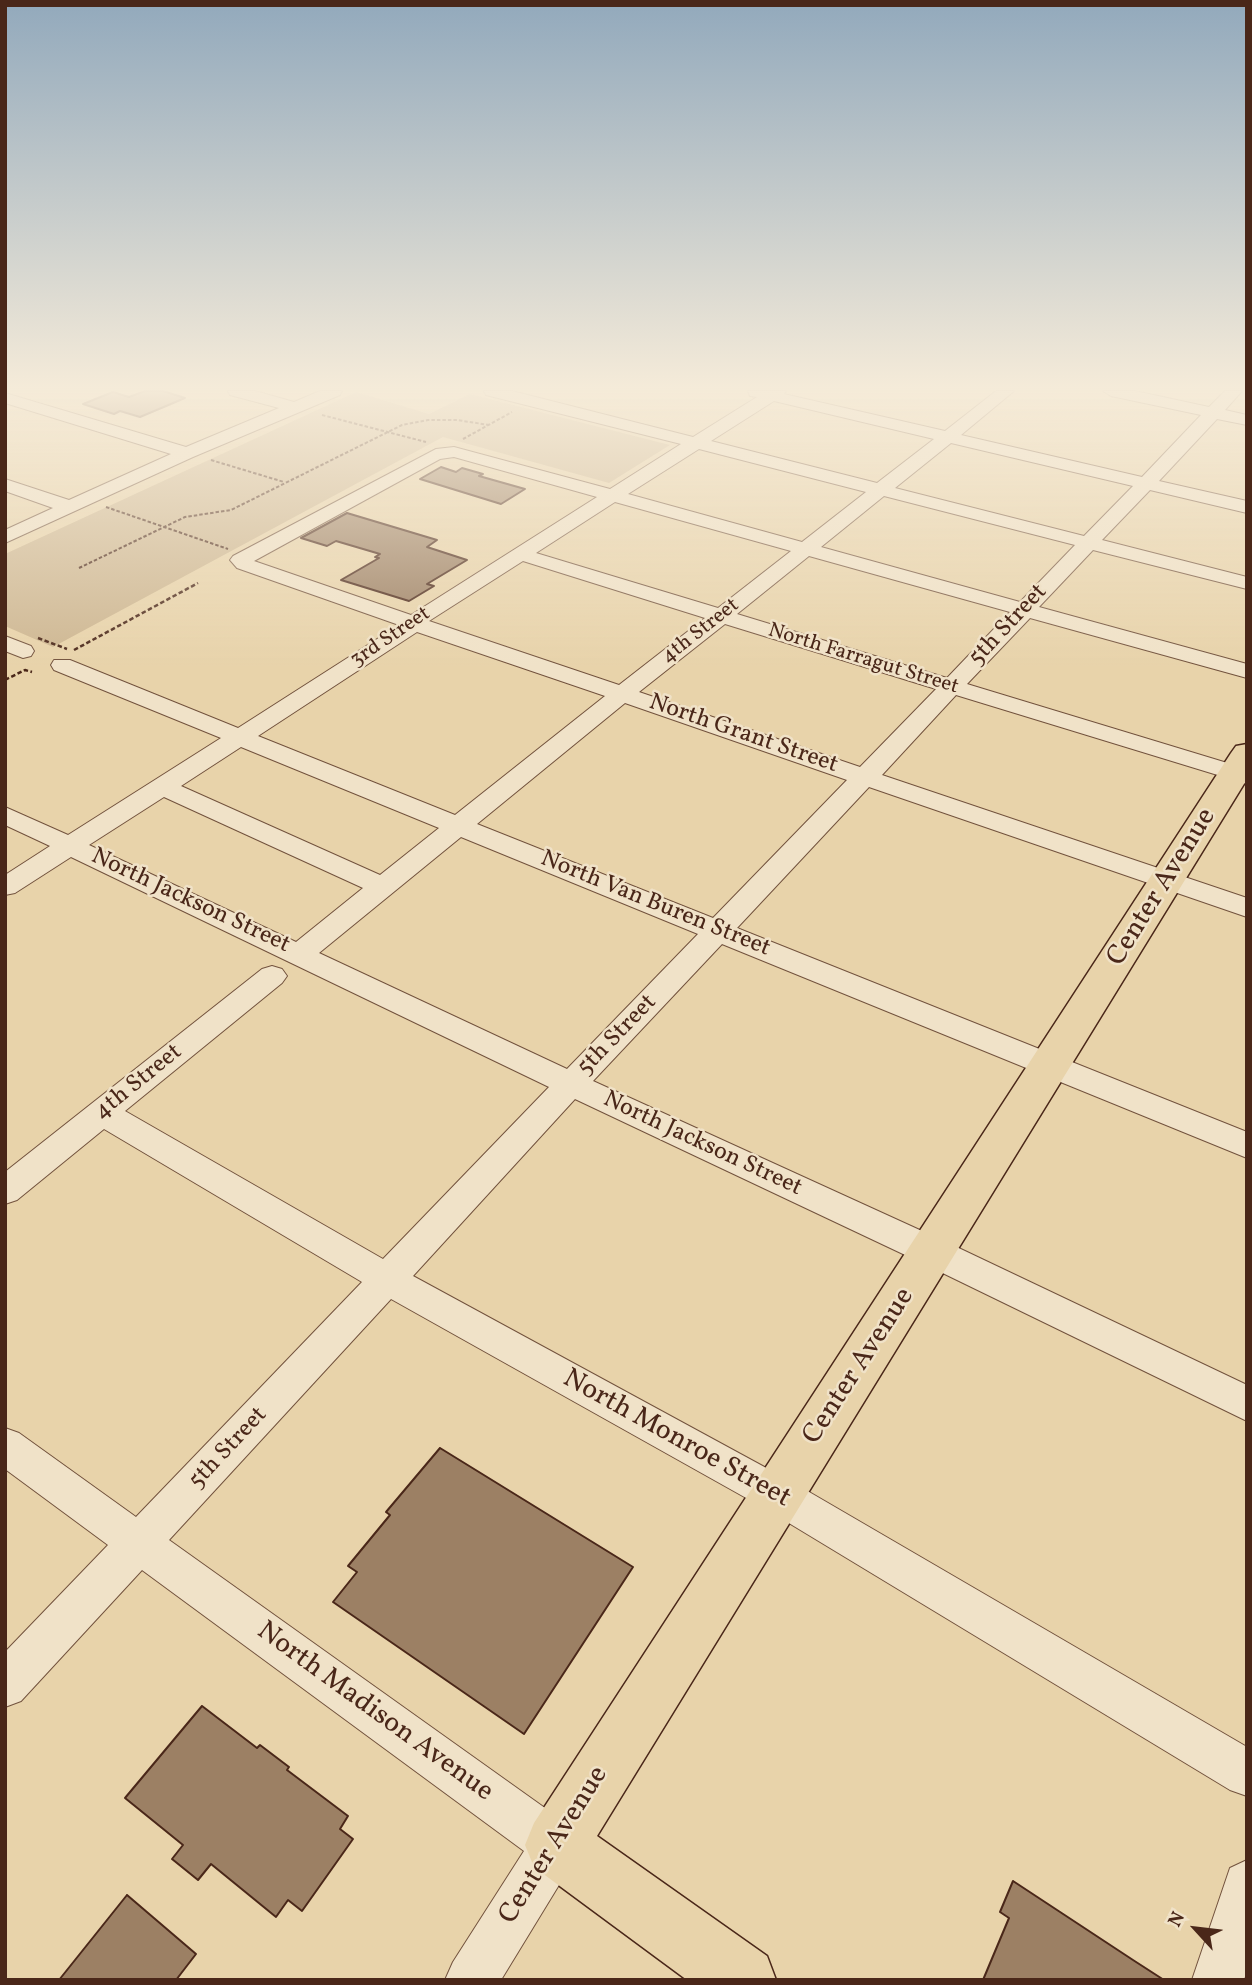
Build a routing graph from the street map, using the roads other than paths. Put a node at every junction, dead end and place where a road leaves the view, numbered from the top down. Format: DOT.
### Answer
graph roads {
  1 [pos="1144,483"];
  2 [pos="126,484"];
  3 [pos="378,484"];
  4 [pos="575,484"];
  5 [pos="630,484"];
  6 [pos="852,484"];
  7 [pos="889,484"];
  8 [pos="1147,484"];
  9 [pos="5,485"];
  10 [pos="880,491"];
  11 [pos="612,495"];
  12 [pos="70,507"];
  13 [pos="1247,507"];
  14 [pos="5,537"];
  15 [pos="1087,543"];
  16 [pos="806,549"];
  17 [pos="520,554"];
  18 [pos="1247,583"];
  19 [pos="1024,610"];
  20 [pos="722,617"];
  21 [pos="416,623"];
  22 [pos="62,665"];
  23 [pos="1247,671"];
  24 [pos="952,687"];
  25 [pos="622,694"];
  26 [pos="239,737"];
  27 [pos="1243,768"];
  28 [pos="866,777"];
  29 [pos="163,787"];
  30 [pos="5,815"];
  31 [pos="459,826"];
  32 [pos="71,846"];
  33 [pos="1168,881"];
  34 [pos="5,887"];
  35 [pos="383,887"];
  36 [pos="1247,908"];
  37 [pos="719,931"];
  38 [pos="299,954"];
  39 [pos="272,976"];
  40 [pos="1051,1065"];
  41 [pos="571,1084"];
  42 [pos="102,1113"];
  43 [pos="1247,1146"];
  44 [pos="5,1191"];
  45 [pos="933,1252"];
  46 [pos="389,1280"];
  47 [pos="1247,1404"];
  48 [pos="5,1446"];
  49 [pos="778,1496"];
  50 [pos="140,1543"];
  51 [pos="5,1685"];
  52 [pos="1247,1773"];
  53 [pos="556,1844"];
  54 [pos="1247,1885"];
  55 [pos="471,1980"];
  56 [pos="743,1980"];
  57 [pos="1218,1980"];
  1 -- 15 [label="street, 5th Street"];
  2 -- 12 [label="street"];
  3 -- 21 [label="street, North Grant Street"];
  4 -- 11 [label="street, North Grant Street"];
  5 -- 11 [label="street, 3rd Street"];
  6 -- 10 [label="street"];
  7 -- 10 [label="street, 4th Street"];
  8 -- 13 [label="street"];
  9 -- 12 [label="street"];
  10 -- 15 [label="street"];
  10 -- 16 [label="street, 4th Street"];
  11 -- 16 [label="street"];
  11 -- 17 [label="street, 3rd Street"];
  12 -- 14 [label="street"];
  15 -- 18 [label="street"];
  15 -- 19 [label="street, 5th Street"];
  16 -- 19 [label="street"];
  16 -- 20 [label="street, 4th Street"];
  17 -- 20 [label="street, North Farragut Street"];
  17 -- 21 [label="street, 3rd Street"];
  19 -- 23 [label="street"];
  19 -- 24 [label="street, 5th Street"];
  20 -- 24 [label="street, North Farragut Street"];
  20 -- 25 [label="street, 4th Street"];
  21 -- 25 [label="street, North Grant Street"];
  21 -- 26 [label="street, 3rd Street"];
  22 -- 26 [label="street, North Van Buren Street"];
  24 -- 27 [label="street, North Farragut Street"];
  24 -- 28 [label="street, 5th Street"];
  25 -- 28 [label="street, North Grant Street"];
  25 -- 31 [label="street, 4th Street"];
  26 -- 29 [label="street, 3rd Street"];
  26 -- 31 [label="street, North Van Buren Street"];
  27 -- 33 [label="highway, Center Avenue"];
  28 -- 33 [label="street, North Grant Street"];
  28 -- 37 [label="street, 5th Street"];
  29 -- 32 [label="street, 3rd Street"];
  29 -- 35 [label="street"];
  30 -- 32 [label="street, North Jackson Street"];
  31 -- 35 [label="street, 4th Street"];
  31 -- 37 [label="street, North Van Buren Street"];
  32 -- 34 [label="street, 3rd Street"];
  32 -- 38 [label="street, North Jackson Street"];
  33 -- 36 [label="street, North Grant Street"];
  33 -- 40 [label="highway, Center Avenue"];
  35 -- 38 [label="street, 4th Street"];
  37 -- 40 [label="street, North Van Buren Street"];
  37 -- 41 [label="street, 5th Street"];
  38 -- 41 [label="street, North Jackson Street"];
  39 -- 42 [label="street, 4th Street"];
  40 -- 43 [label="street, North Van Buren Street"];
  40 -- 45 [label="highway, Center Avenue"];
  41 -- 45 [label="street, North Jackson Street"];
  41 -- 46 [label="street, 5th Street"];
  42 -- 44 [label="street, 4th Street"];
  42 -- 46 [label="street, North Monroe Street"];
  45 -- 47 [label="street, North Jackson Street"];
  45 -- 49 [label="highway, Center Avenue"];
  46 -- 49 [label="street, North Monroe Street"];
  46 -- 50 [label="street, 5th Street"];
  48 -- 50 [label="street, North Madison Avenue"];
  49 -- 52 [label="street, North Monroe Street"];
  49 -- 53 [label="highway, Center Avenue"];
  50 -- 51 [label="street, 5th Street"];
  50 -- 53 [label="street, North Madison Avenue"];
  53 -- 55 [label="street, Center Avenue"];
  53 -- 56 [label="highway, North Madison Avenue"];
  54 -- 57 [label="street"];
}
